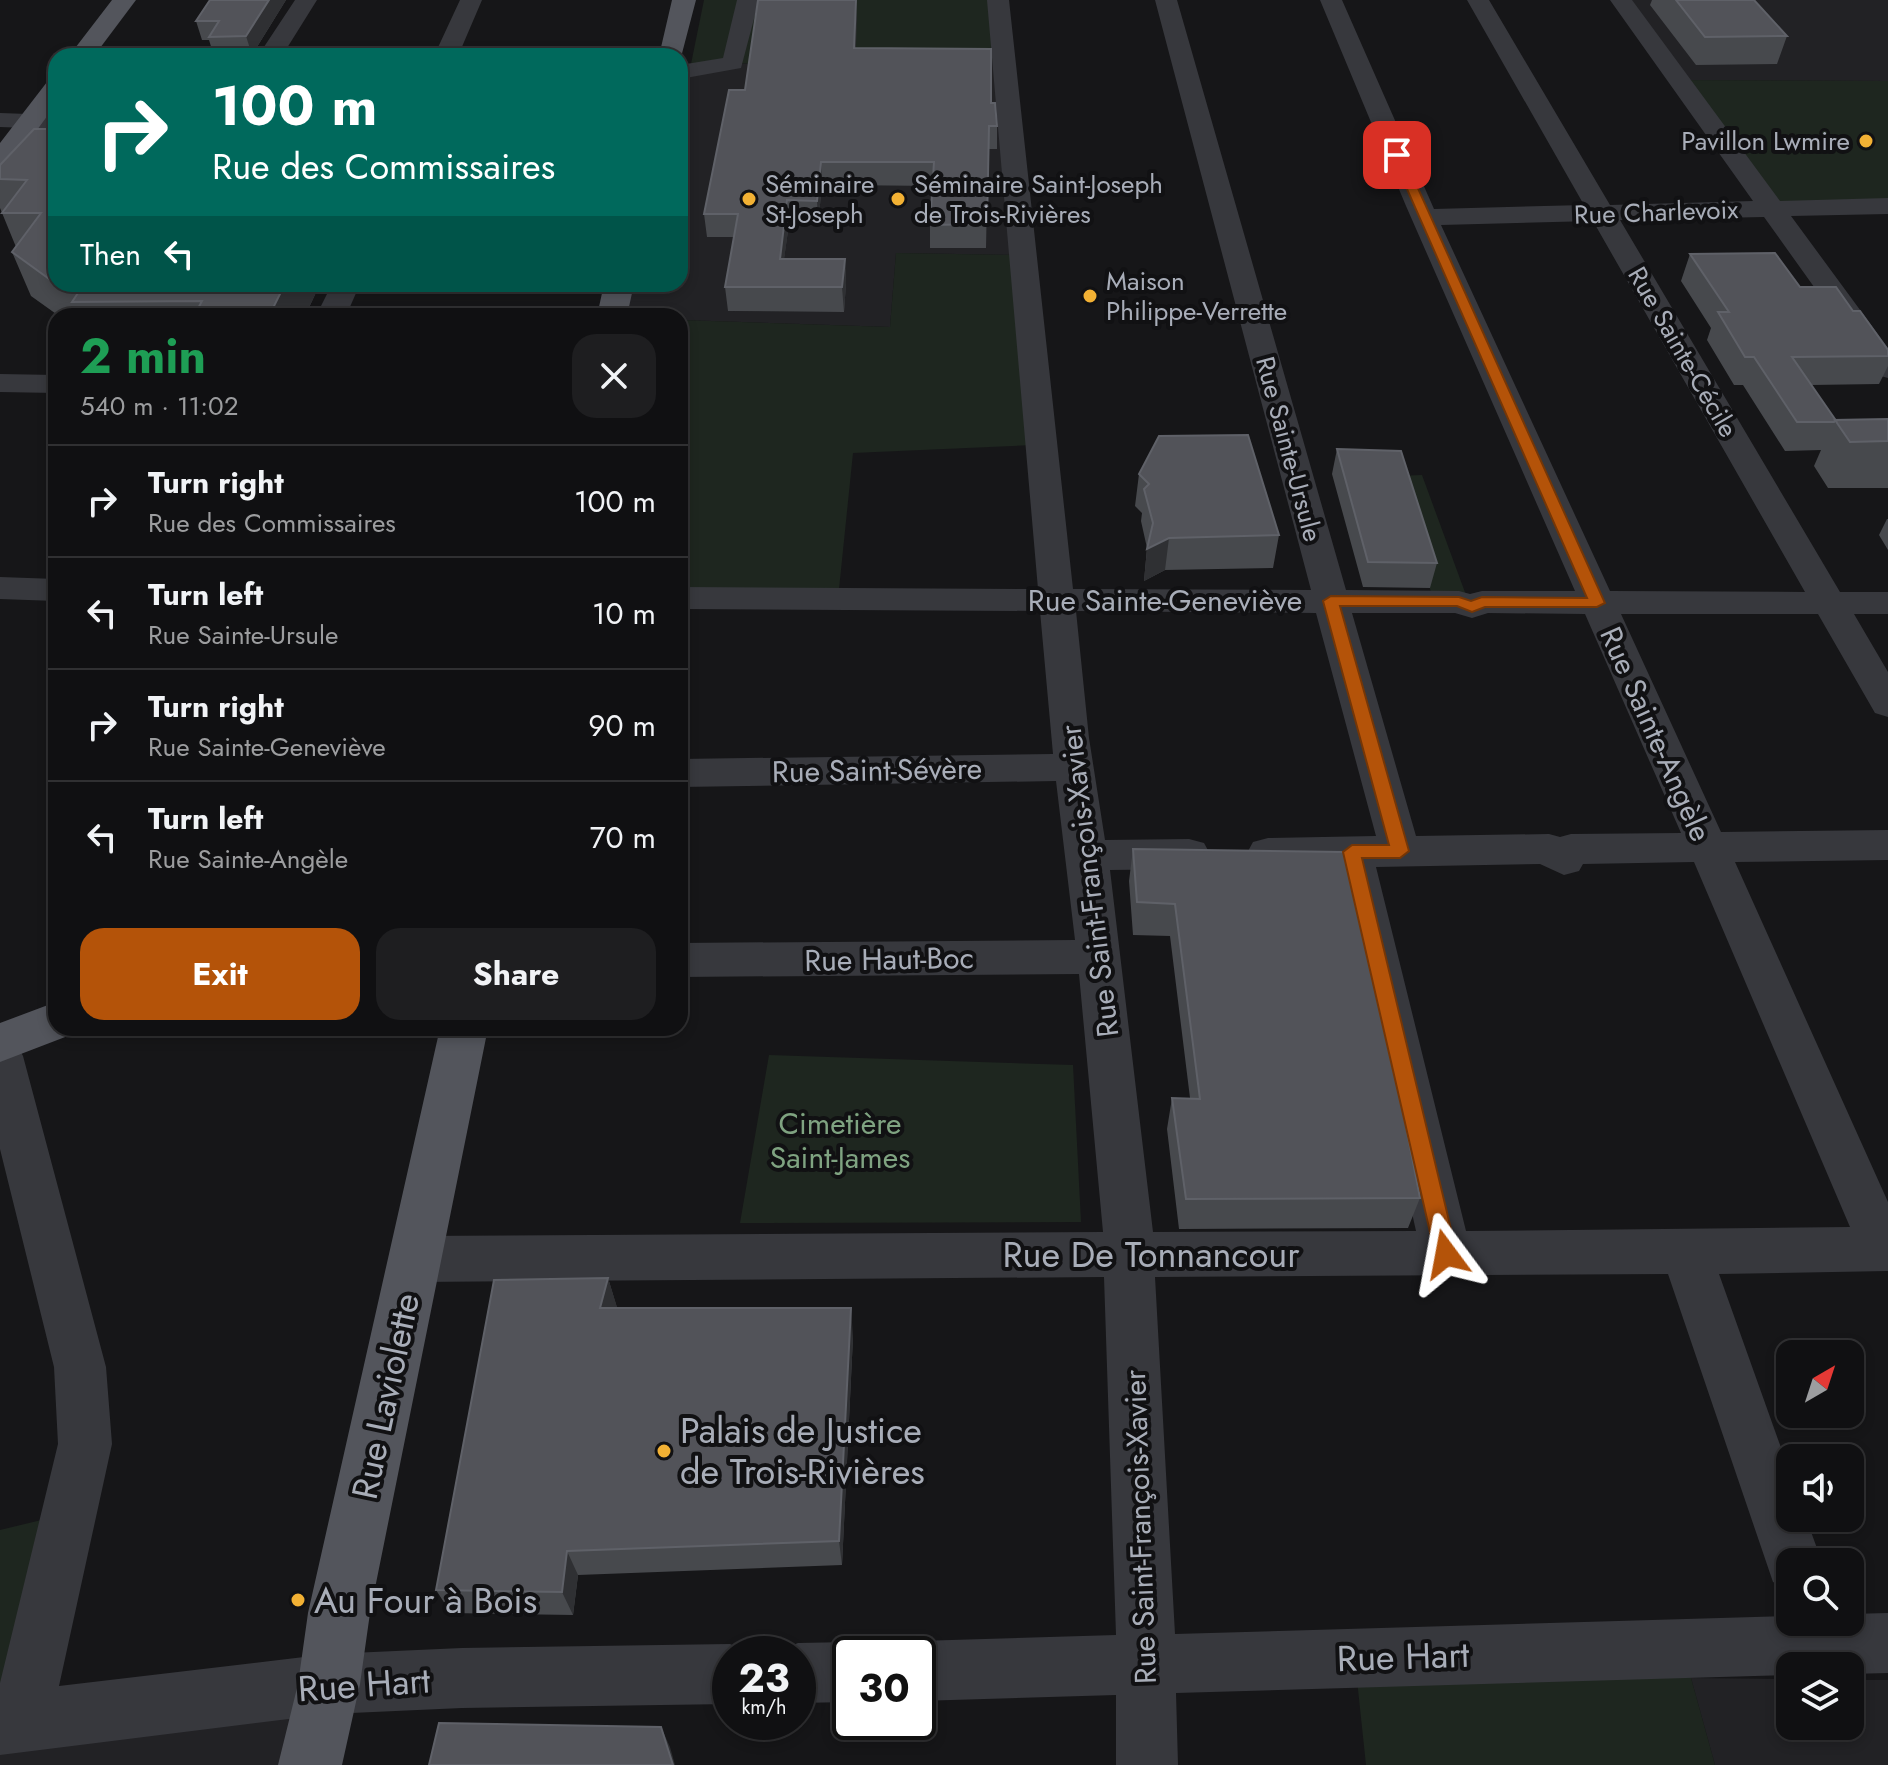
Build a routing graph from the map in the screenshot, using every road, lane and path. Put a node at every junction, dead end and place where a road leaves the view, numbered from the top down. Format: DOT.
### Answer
graph roads {
  1 [pos="124,0"];
  2 [pos="306,0"];
  3 [pos="471,0"];
  4 [pos="684,0"];
  5 [pos="748,0"];
  6 [pos="998,0"];
  7 [pos="1166,0"];
  8 [pos="1331,0"];
  9 [pos="1478,0"];
  10 [pos="1621,0"];
  11 [pos="87,48"];
  12 [pos="275,48"];
  13 [pos="450,48"];
  14 [pos="673,48"];
  15 [pos="688,71"];
  16 [pos="48,97"];
  17 [pos="0,120"];
  18 [pos="29,121"];
  19 [pos="48,122"];
  20 [pos="0,161"];
  21 [pos="1888,206"];
  22 [pos="1774,208"];
  23 [pos="1603,214"];
  24 [pos="1424,217"];
  25 [pos="1888,369"];
  26 [pos="0,383"];
  27 [pos="48,384"];
  28 [pos="0,588"];
  29 [pos="48,590"];
  30 [pos="688,598"];
  31 [pos="1059,600"];
  32 [pos="1331,601"];
  33 [pos="1597,603"];
  34 [pos="1829,603"];
  35 [pos="1888,603"];
  36 [pos="1888,704"];
  37 [pos="1074,767"];
  38 [pos="688,773"];
  39 [pos="1888,845"];
  40 [pos="1707,847"];
  41 [pos="1400,851"];
  42 [pos="1352,852"];
  43 [pos="1086,855"];
  44 [pos="1099,957"];
  45 [pos="688,960"];
  46 [pos="48,1024"];
  47 [pos="462,1036"];
  48 [pos="0,1043"];
  49 [pos="0,1056"];
  50 [pos="1886,1249"];
  51 [pos="1686,1253"];
  52 [pos="1446,1254"];
  53 [pos="1128,1256"];
  54 [pos="415,1259"];
  55 [pos="1788,1548"];
  56 [pos="1776,1635"];
  57 [pos="1838,1636"];
  58 [pos="1888,1643"];
  59 [pos="1146,1664"];
  60 [pos="936,1670"];
  61 [pos="712,1674"];
  62 [pos="329,1684"];
  63 [pos="11,1723"];
  64 [pos="310,1765"];
  65 [pos="1147,1765"];
  1 -- 11 [label="main road"];
  2 -- 12 [label="street"];
  3 -- 13 [label="street"];
  4 -- 14 [label="main road"];
  5 -- 15 [label="street"];
  6 -- 31 [label="street, Rue Saint-François-Xavier"];
  7 -- 32 [label="street, Rue Sainte-Ursule"];
  8 -- 24 [label="street, Rue Sainte-Angèle"];
  9 -- 23 [label="street, Rue Sainte-Cécile"];
  10 -- 22 [label="street"];
  16 -- 18 [label="main road"];
  17 -- 18 [label="street"];
  18 -- 19 [label="street"];
  18 -- 20 [label="main road"];
  21 -- 22 [label="street, Rue Charlevoix"];
  22 -- 23 [label="street, Rue Charlevoix"];
  22 -- 25 [label="street"];
  23 -- 24 [label="street, Rue Charlevoix"];
  23 -- 34 [label="street, Rue Sainte-Cécile"];
  24 -- 33 [label="street, Rue Sainte-Angèle"];
  26 -- 27 [label="street"];
  28 -- 29 [label="street"];
  30 -- 31 [label="street, Rue Sainte-Geneviève"];
  31 -- 32 [label="street, Rue Sainte-Geneviève"];
  31 -- 37 [label="street, Rue Saint-François-Xavier"];
  32 -- 33 [label="street, Rue Sainte-Geneviève"];
  32 -- 41 [label="street, Rue Sainte-Ursule"];
  33 -- 34 [label="street, Rue Sainte-Geneviève"];
  33 -- 40 [label="street, Rue Sainte-Angèle"];
  34 -- 35 [label="street, Rue Sainte-Geneviève"];
  34 -- 36 [label="street, Rue Sainte-Cécile"];
  37 -- 38 [label="street, Rue Saint-Sévère"];
  37 -- 43 [label="street, Rue Saint-François-Xavier"];
  39 -- 40 [label="street"];
  40 -- 41 [label="street"];
  40 -- 50 [label="street, Rue Sainte-Angèle"];
  41 -- 42 [label="street"];
  42 -- 43 [label="street"];
  42 -- 52 [label="street"];
  43 -- 44 [label="street, Rue Saint-François-Xavier"];
  44 -- 45 [label="street, Rue Haut-Boc"];
  44 -- 53 [label="street, Rue Saint-François-Xavier"];
  46 -- 48 [label="main road"];
  47 -- 54 [label="main road, Rue Laviolette"];
  49 -- 63 [label="street"];
  50 -- 51 [label="street, Rue De Tonnancour"];
  51 -- 52 [label="street, Rue De Tonnancour"];
  51 -- 55 [label="street"];
  52 -- 53 [label="street, Rue De Tonnancour"];
  53 -- 54 [label="street, Rue De Tonnancour"];
  53 -- 59 [label="street, Rue Saint-François-Xavier"];
  54 -- 62 [label="main road, Rue Laviolette"];
  56 -- 59 [label="street, Rue Hart"];
  57 -- 58 [label="street, Rue Hart"];
  59 -- 60 [label="street, Rue Hart"];
  59 -- 65 [label="street, Rue Saint-François-Xavier"];
  61 -- 62 [label="street, Rue Hart"];
  62 -- 63 [label="street, Rue Hart"];
  62 -- 64 [label="main road, Rue Laviolette"];
}
